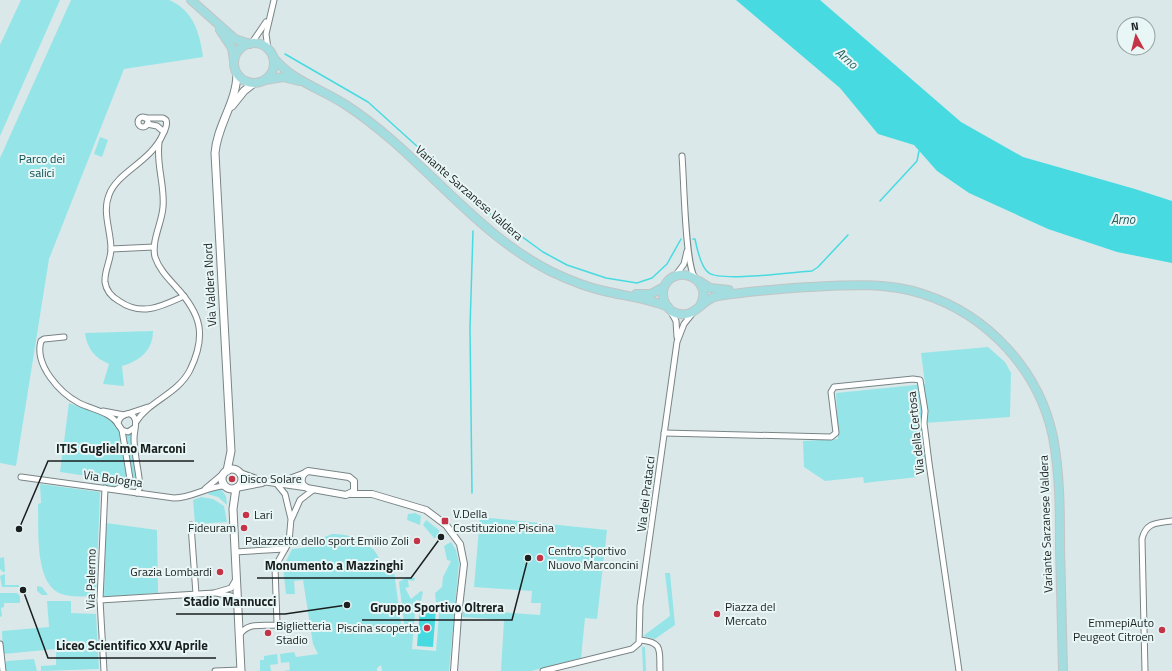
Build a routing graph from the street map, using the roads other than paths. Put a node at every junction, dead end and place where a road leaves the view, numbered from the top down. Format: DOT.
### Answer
graph roads {
  1 [pos="191,0"];
  2 [pos="274,0"];
  3 [pos="269,16"];
  4 [pos="214,21"];
  5 [pos="251,44"];
  6 [pos="268,49"];
  7 [pos="273,57"];
  8 [pos="234,61"];
  9 [pos="237,73"];
  10 [pos="258,82"];
  11 [pos="313,86"];
  12 [pos="145,118"];
  13 [pos="224,120"];
  14 [pos="148,124"];
  15 [pos="164,132"];
  16 [pos="159,143"];
  17 [pos="682,156"];
  18 [pos="148,157"];
  19 [pos="158,159"];
  20 [pos="688,244"];
  21 [pos="154,247"];
  22 [pos="111,249"];
  23 [pos="674,277"];
  24 [pos="697,280"];
  25 [pos="664,288"];
  26 [pos="754,291"];
  27 [pos="623,295"];
  28 [pos="184,296"];
  29 [pos="669,308"];
  30 [pos="698,308"];
  31 [pos="64,337"];
  32 [pos="677,342"];
  33 [pos="160,401"];
  34 [pos="92,408"];
  35 [pos="125,414"];
  36 [pos="136,422"];
  37 [pos="120,428"];
  38 [pos="134,428"];
  39 [pos="664,434"];
  40 [pos="231,452"];
  41 [pos="226,472"];
  42 [pos="238,472"];
  43 [pos="303,474"];
  44 [pos="129,476"];
  45 [pos="21,477"];
  46 [pos="354,481"];
  47 [pos="140,482"];
  48 [pos="267,482"];
  49 [pos="277,483"];
  50 [pos="226,486"];
  51 [pos="304,487"];
  52 [pos="105,488"];
  53 [pos="236,488"];
  54 [pos="114,490"];
  55 [pos="313,490"];
  56 [pos="202,492"];
  57 [pos="136,493"];
  58 [pos="351,494"];
  59 [pos="372,494"];
  60 [pos="151,495"];
  61 [pos="233,509"];
  62 [pos="291,519"];
  63 [pos="1172,522"];
  64 [pos="191,525"];
  65 [pos="285,550"];
  66 [pos="235,552"];
  67 [pos="236,578"];
  68 [pos="214,593"];
  69 [pos="196,594"];
  70 [pos="237,599"];
  71 [pos="100,600"];
  72 [pos="239,636"];
  73 [pos="640,640"];
  74 [pos="0,644"];
  75 [pos="241,670"];
  76 [pos="3,671"];
  77 [pos="104,671"];
  78 [pos="216,671"];
  79 [pos="454,671"];
  80 [pos="543,671"];
  81 [pos="660,671"];
  82 [pos="959,671"];
  83 [pos="1063,671"];
  84 [pos="1145,671"];
  1 -- 4 [label="main road"];
  2 -- 3 [label="street"];
  3 -- 5 [label="street"];
  3 -- 6 [label="street"];
  4 -- 5 [label="main road"];
  4 -- 8 [label="main road"];
  5 -- 6 [label="main road"];
  5 -- 8 [label="main road"];
  6 -- 7 [label="main road"];
  7 -- 10 [label="main road"];
  7 -- 11 [label="main road, Variante Sarzanese Valdera"];
  8 -- 9 [label="main road"];
  9 -- 10 [label="main road"];
  9 -- 13 [label="main road"];
  10 -- 11 [label="main road, Variante Sarzanese Valdera"];
  10 -- 13 [label="main road"];
  11 -- 27 [label="main road, Variante Sarzanese Valdera"];
  12 -- 14 [label="street"];
  12 -- 14 [label="street"];
  12 -- 15 [label="street"];
  13 -- 40 [label="main road, Via Valdera Nord"];
  14 -- 15 [label="street"];
  15 -- 16 [label="street"];
  16 -- 18 [label="street"];
  16 -- 19 [label="street"];
  17 -- 20 [label="street"];
  18 -- 19 [label="street"];
  18 -- 22 [label="street"];
  19 -- 21 [label="street"];
  20 -- 23 [label="street"];
  20 -- 24 [label="street"];
  21 -- 22 [label="street"];
  21 -- 28 [label="street"];
  22 -- 28 [label="street"];
  23 -- 24 [label="main road"];
  23 -- 25 [label="main road"];
  24 -- 26 [label="main road, Variante Sarzanese Valdera"];
  24 -- 30 [label="main road"];
  25 -- 27 [label="main road, Variante Sarzanese Valdera"];
  25 -- 29 [label="main road"];
  26 -- 30 [label="main road, Variante Sarzanese Valdera"];
  26 -- 83 [label="main road, Variante Sarzanese Valdera"];
  27 -- 29 [label="main road, Variante Sarzanese Valdera"];
  28 -- 33 [label="street"];
  29 -- 30 [label="main road"];
  29 -- 32 [label="street, Via dei Pratacci"];
  30 -- 32 [label="street, Via dei Pratacci"];
  31 -- 34 [label="street"];
  32 -- 39 [label="street, Via dei Pratacci"];
  33 -- 35 [label="street"];
  33 -- 36 [label="street"];
  34 -- 35 [label="street"];
  34 -- 37 [label="street"];
  35 -- 36 [label="street"];
  35 -- 37 [label="street"];
  36 -- 38 [label="street"];
  37 -- 38 [label="street"];
  37 -- 44 [label="street"];
  38 -- 47 [label="street"];
  39 -- 73 [label="street, Via dei Pratacci"];
  39 -- 82 [label="street, Via della Certosa"];
  40 -- 41 [label="main road, Via Valdera Nord"];
  40 -- 42 [label="main road, Via Valdera Nord"];
  41 -- 42 [label="main road"];
  41 -- 50 [label="main road, Via Valdera Nord"];
  41 -- 56 [label="street, Via Bologna"];
  42 -- 48 [label="street"];
  42 -- 53 [label="main road"];
  43 -- 46 [label="street"];
  43 -- 49 [label="street"];
  43 -- 51 [label="street"];
  44 -- 54 [label="street"];
  44 -- 57 [label="street"];
  45 -- 52 [label="street, Via Bologna"];
  46 -- 58 [label="street"];
  46 -- 59 [label="street"];
  47 -- 57 [label="street"];
  47 -- 60 [label="street"];
  48 -- 49 [label="street"];
  48 -- 53 [label="street"];
  49 -- 51 [label="street"];
  49 -- 62 [label="street"];
  50 -- 53 [label="main road"];
  50 -- 56 [label="street, Via Bologna"];
  50 -- 61 [label="main road, Via Valdera Nord"];
  51 -- 55 [label="street"];
  52 -- 54 [label="street, Via Bologna"];
  52 -- 71 [label="street, Via Palermo"];
  53 -- 61 [label="main road"];
  54 -- 57 [label="street, Via Bologna"];
  55 -- 58 [label="street"];
  55 -- 62 [label="street"];
  56 -- 60 [label="street, Via Bologna"];
  57 -- 60 [label="street, Via Bologna"];
  58 -- 59 [label="street"];
  59 -- 79 [label="street"];
  61 -- 66 [label="main road"];
  62 -- 65 [label="street"];
  63 -- 84 [label="street"];
  64 -- 69 [label="street"];
  65 -- 66 [label="street"];
  65 -- 72 [label="street"];
  66 -- 67 [label="main road"];
  67 -- 68 [label="street"];
  67 -- 70 [label="main road"];
  68 -- 69 [label="street"];
  68 -- 70 [label="street"];
  69 -- 71 [label="street"];
  70 -- 72 [label="main road"];
  71 -- 77 [label="street, Via Palermo"];
  72 -- 75 [label="main road"];
  73 -- 80 [label="street"];
  73 -- 81 [label="street"];
  74 -- 76 [label="street"];
  75 -- 78 [label="street"];
}
